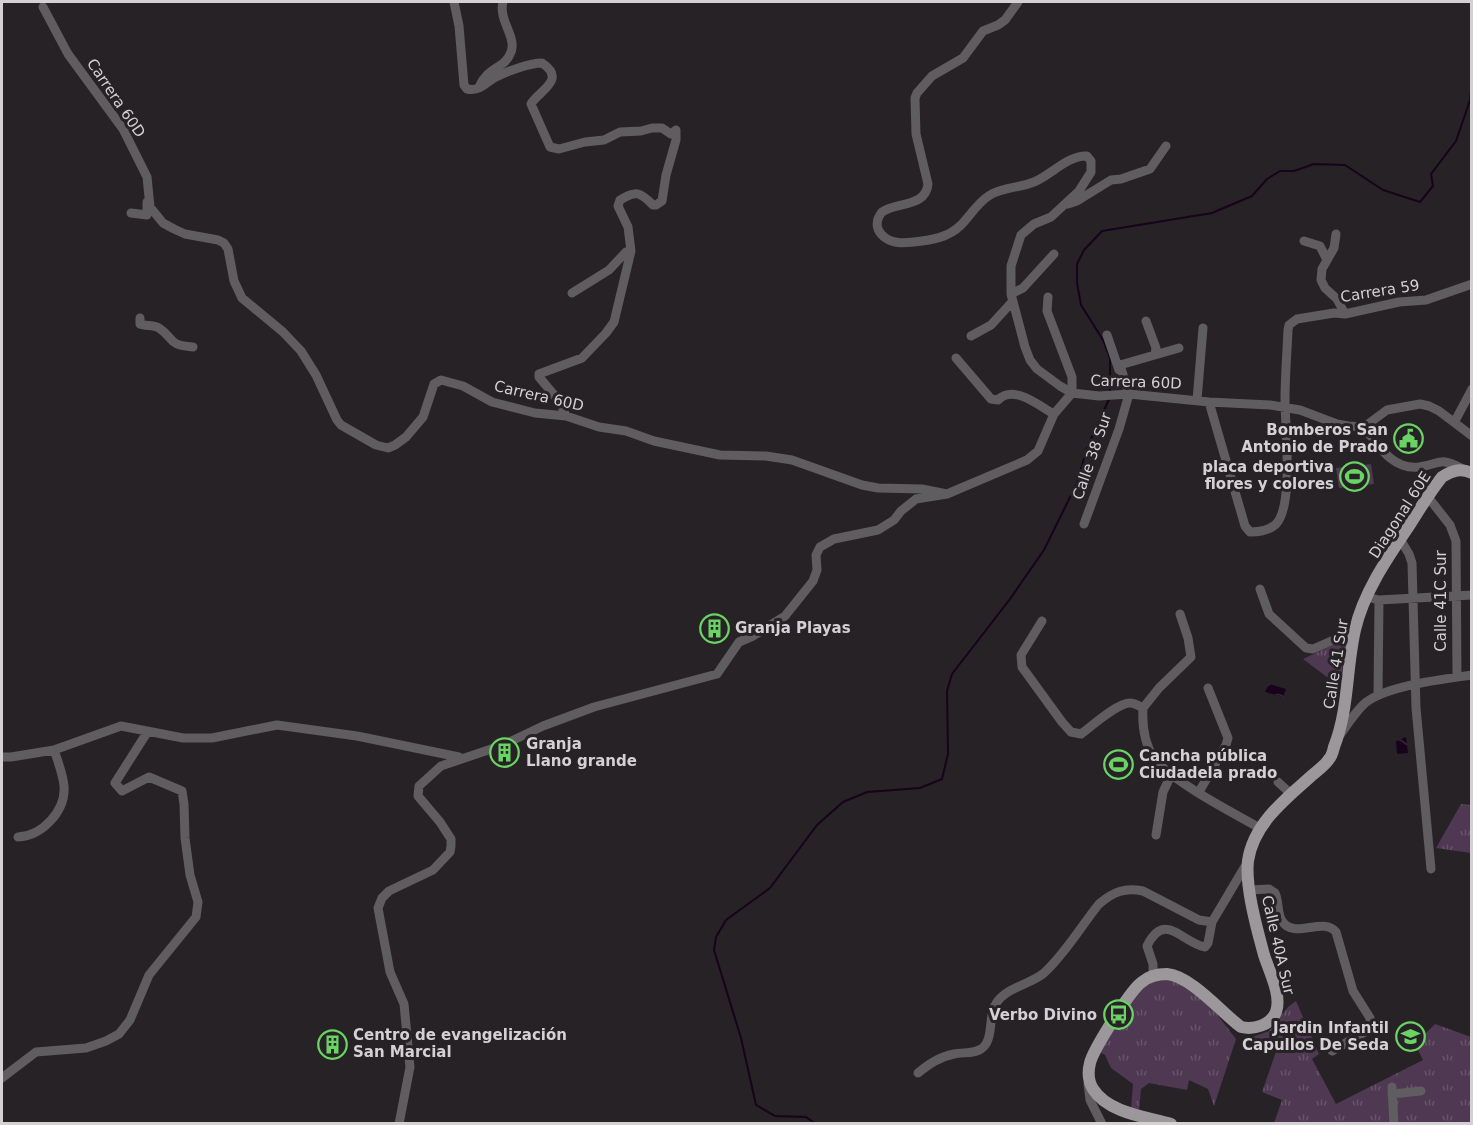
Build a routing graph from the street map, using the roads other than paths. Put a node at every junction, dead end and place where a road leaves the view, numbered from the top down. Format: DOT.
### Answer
graph roads {
  1 [pos="454,2"];
  2 [pos="503,2"];
  3 [pos="1018,2"];
  4 [pos="43,7"];
  5 [pos="478,89"];
  6 [pos="1167,146"];
  7 [pos="148,199"];
  8 [pos="1066,204"];
  9 [pos="131,213"];
  10 [pos="1336,234"];
  11 [pos="1304,242"];
  12 [pos="631,251"];
  13 [pos="1054,254"];
  14 [pos="1327,260"];
  15 [pos="1472,285"];
  16 [pos="572,293"];
  17 [pos="1012,297"];
  18 [pos="1048,297"];
  19 [pos="1345,314"];
  20 [pos="140,318"];
  21 [pos="1146,321"];
  22 [pos="1203,328"];
  23 [pos="1107,335"];
  24 [pos="971,336"];
  25 [pos="193,347"];
  26 [pos="1179,348"];
  27 [pos="1155,354"];
  28 [pos="956,358"];
  29 [pos="1471,389"];
  30 [pos="1072,393"];
  31 [pos="1126,394"];
  32 [pos="1197,400"];
  33 [pos="1209,402"];
  34 [pos="1285,409"];
  35 [pos="1054,414"];
  36 [pos="566,416"];
  37 [pos="1455,421"];
  38 [pos="1364,427"];
  39 [pos="1472,436"];
  40 [pos="1427,464"];
  41 [pos="1468,471"];
  42 [pos="1442,477"];
  43 [pos="947,494"];
  44 [pos="1428,498"];
  45 [pos="1084,524"];
  46 [pos="1400,539"];
  47 [pos="1260,589"];
  48 [pos="1472,595"];
  49 [pos="1457,596"];
  50 [pos="1414,598"];
  51 [pos="1372,599"];
  52 [pos="1180,614"];
  53 [pos="1042,621"];
  54 [pos="1354,631"];
  55 [pos="1472,675"];
  56 [pos="1457,677"];
  57 [pos="1416,685"];
  58 [pos="1208,688"];
  59 [pos="1378,694"];
  60 [pos="1143,708"];
  61 [pos="148,731"];
  62 [pos="1338,737"];
  63 [pos="54,750"];
  64 [pos="2,757"];
  65 [pos="462,757"];
  66 [pos="1172,773"];
  67 [pos="1278,783"];
  68 [pos="1199,792"];
  69 [pos="1291,794"];
  70 [pos="1260,828"];
  71 [pos="1156,835"];
  72 [pos="18,837"];
  73 [pos="1248,861"];
  74 [pos="1431,869"];
  75 [pos="1250,890"];
  76 [pos="1212,922"];
  77 [pos="1153,976"];
  78 [pos="1332,1050"];
  79 [pos="918,1073"];
  80 [pos="1089,1073"];
  81 [pos="2,1078"];
  82 [pos="1421,1091"];
  83 [pos="399,1124"];
  84 [pos="1102,1124"];
  85 [pos="1171,1124"];
  86 [pos="1394,1124"];
  1 -- 5 [label="street"];
  2 -- 5 [label="street"];
  3 -- 8 [label="street"];
  4 -- 7 [label="street, Carrera 60D"];
  5 -- 12 [label="street"];
  6 -- 8 [label="street"];
  7 -- 9 [label="street"];
  7 -- 36 [label="street, Carrera 60D"];
  8 -- 17 [label="street"];
  10 -- 14 [label="street"];
  11 -- 14 [label="street"];
  12 -- 16 [label="street"];
  12 -- 36 [label="street"];
  13 -- 17 [label="street"];
  14 -- 19 [label="street"];
  15 -- 19 [label="street, Carrera 59"];
  17 -- 24 [label="street"];
  17 -- 30 [label="street"];
  18 -- 30 [label="street"];
  19 -- 34 [label="street, Carrera 59"];
  20 -- 25 [label="street"];
  21 -- 27 [label="street"];
  22 -- 32 [label="street"];
  23 -- 31 [label="street"];
  26 -- 27 [label="street"];
  27 -- 31 [label="street"];
  28 -- 35 [label="street"];
  29 -- 37 [label="street"];
  30 -- 31 [label="street, Carrera 60D"];
  30 -- 35 [label="street, Carrera 60D"];
  31 -- 32 [label="street, Carrera 60D"];
  31 -- 45 [label="street, Calle 38 Sur"];
  32 -- 33 [label="street, Carrera 60D"];
  33 -- 34 [label="street, Carrera 60D"];
  33 -- 34 [label="street"];
  34 -- 38 [label="street, Carrera 60D"];
  35 -- 43 [label="street, Carrera 60D"];
  36 -- 43 [label="street, Carrera 60D"];
  37 -- 38 [label="street"];
  37 -- 39 [label="street"];
  38 -- 40 [label="street"];
  40 -- 41 [label="street"];
  40 -- 42 [label="street"];
  41 -- 42 [label="main road, Diagonal 60E"];
  42 -- 44 [label="main road, Diagonal 60E"];
  43 -- 65 [label="street, Carrera 60D"];
  44 -- 46 [label="main road, Diagonal 60E"];
  44 -- 49 [label="street, Calle 41C Sur"];
  46 -- 50 [label="street"];
  46 -- 51 [label="main road, Diagonal 60E"];
  47 -- 54 [label="street"];
  48 -- 49 [label="street"];
  49 -- 50 [label="street"];
  49 -- 56 [label="street, Calle 41C Sur"];
  50 -- 51 [label="street"];
  50 -- 57 [label="street"];
  51 -- 54 [label="main road, Calle 41 Sur"];
  51 -- 59 [label="street"];
  52 -- 60 [label="street"];
  53 -- 60 [label="street"];
  54 -- 62 [label="main road, Calle 41 Sur"];
  55 -- 56 [label="street"];
  56 -- 57 [label="street"];
  57 -- 59 [label="street"];
  57 -- 74 [label="street"];
  58 -- 68 [label="street"];
  59 -- 62 [label="street"];
  60 -- 66 [label="street"];
  61 -- 63 [label="street"];
  61 -- 65 [label="street"];
  61 -- 81 [label="street"];
  62 -- 69 [label="main road, Calle 41 Sur"];
  63 -- 64 [label="street"];
  63 -- 72 [label="street"];
  65 -- 83 [label="street"];
  66 -- 68 [label="street"];
  66 -- 71 [label="street"];
  67 -- 69 [label="street"];
  68 -- 70 [label="street"];
  69 -- 70 [label="main road, Calle 41 Sur"];
  70 -- 73 [label="main road"];
  73 -- 75 [label="main road, Calle 40A Sur"];
  73 -- 76 [label="street"];
  75 -- 77 [label="main road, Calle 40A Sur"];
  75 -- 78 [label="street"];
  76 -- 77 [label="street"];
  76 -- 79 [label="street"];
  77 -- 80 [label="main road"];
  80 -- 84 [label="street"];
  80 -- 85 [label="main road"];
  82 -- 86 [label="street"];
}
